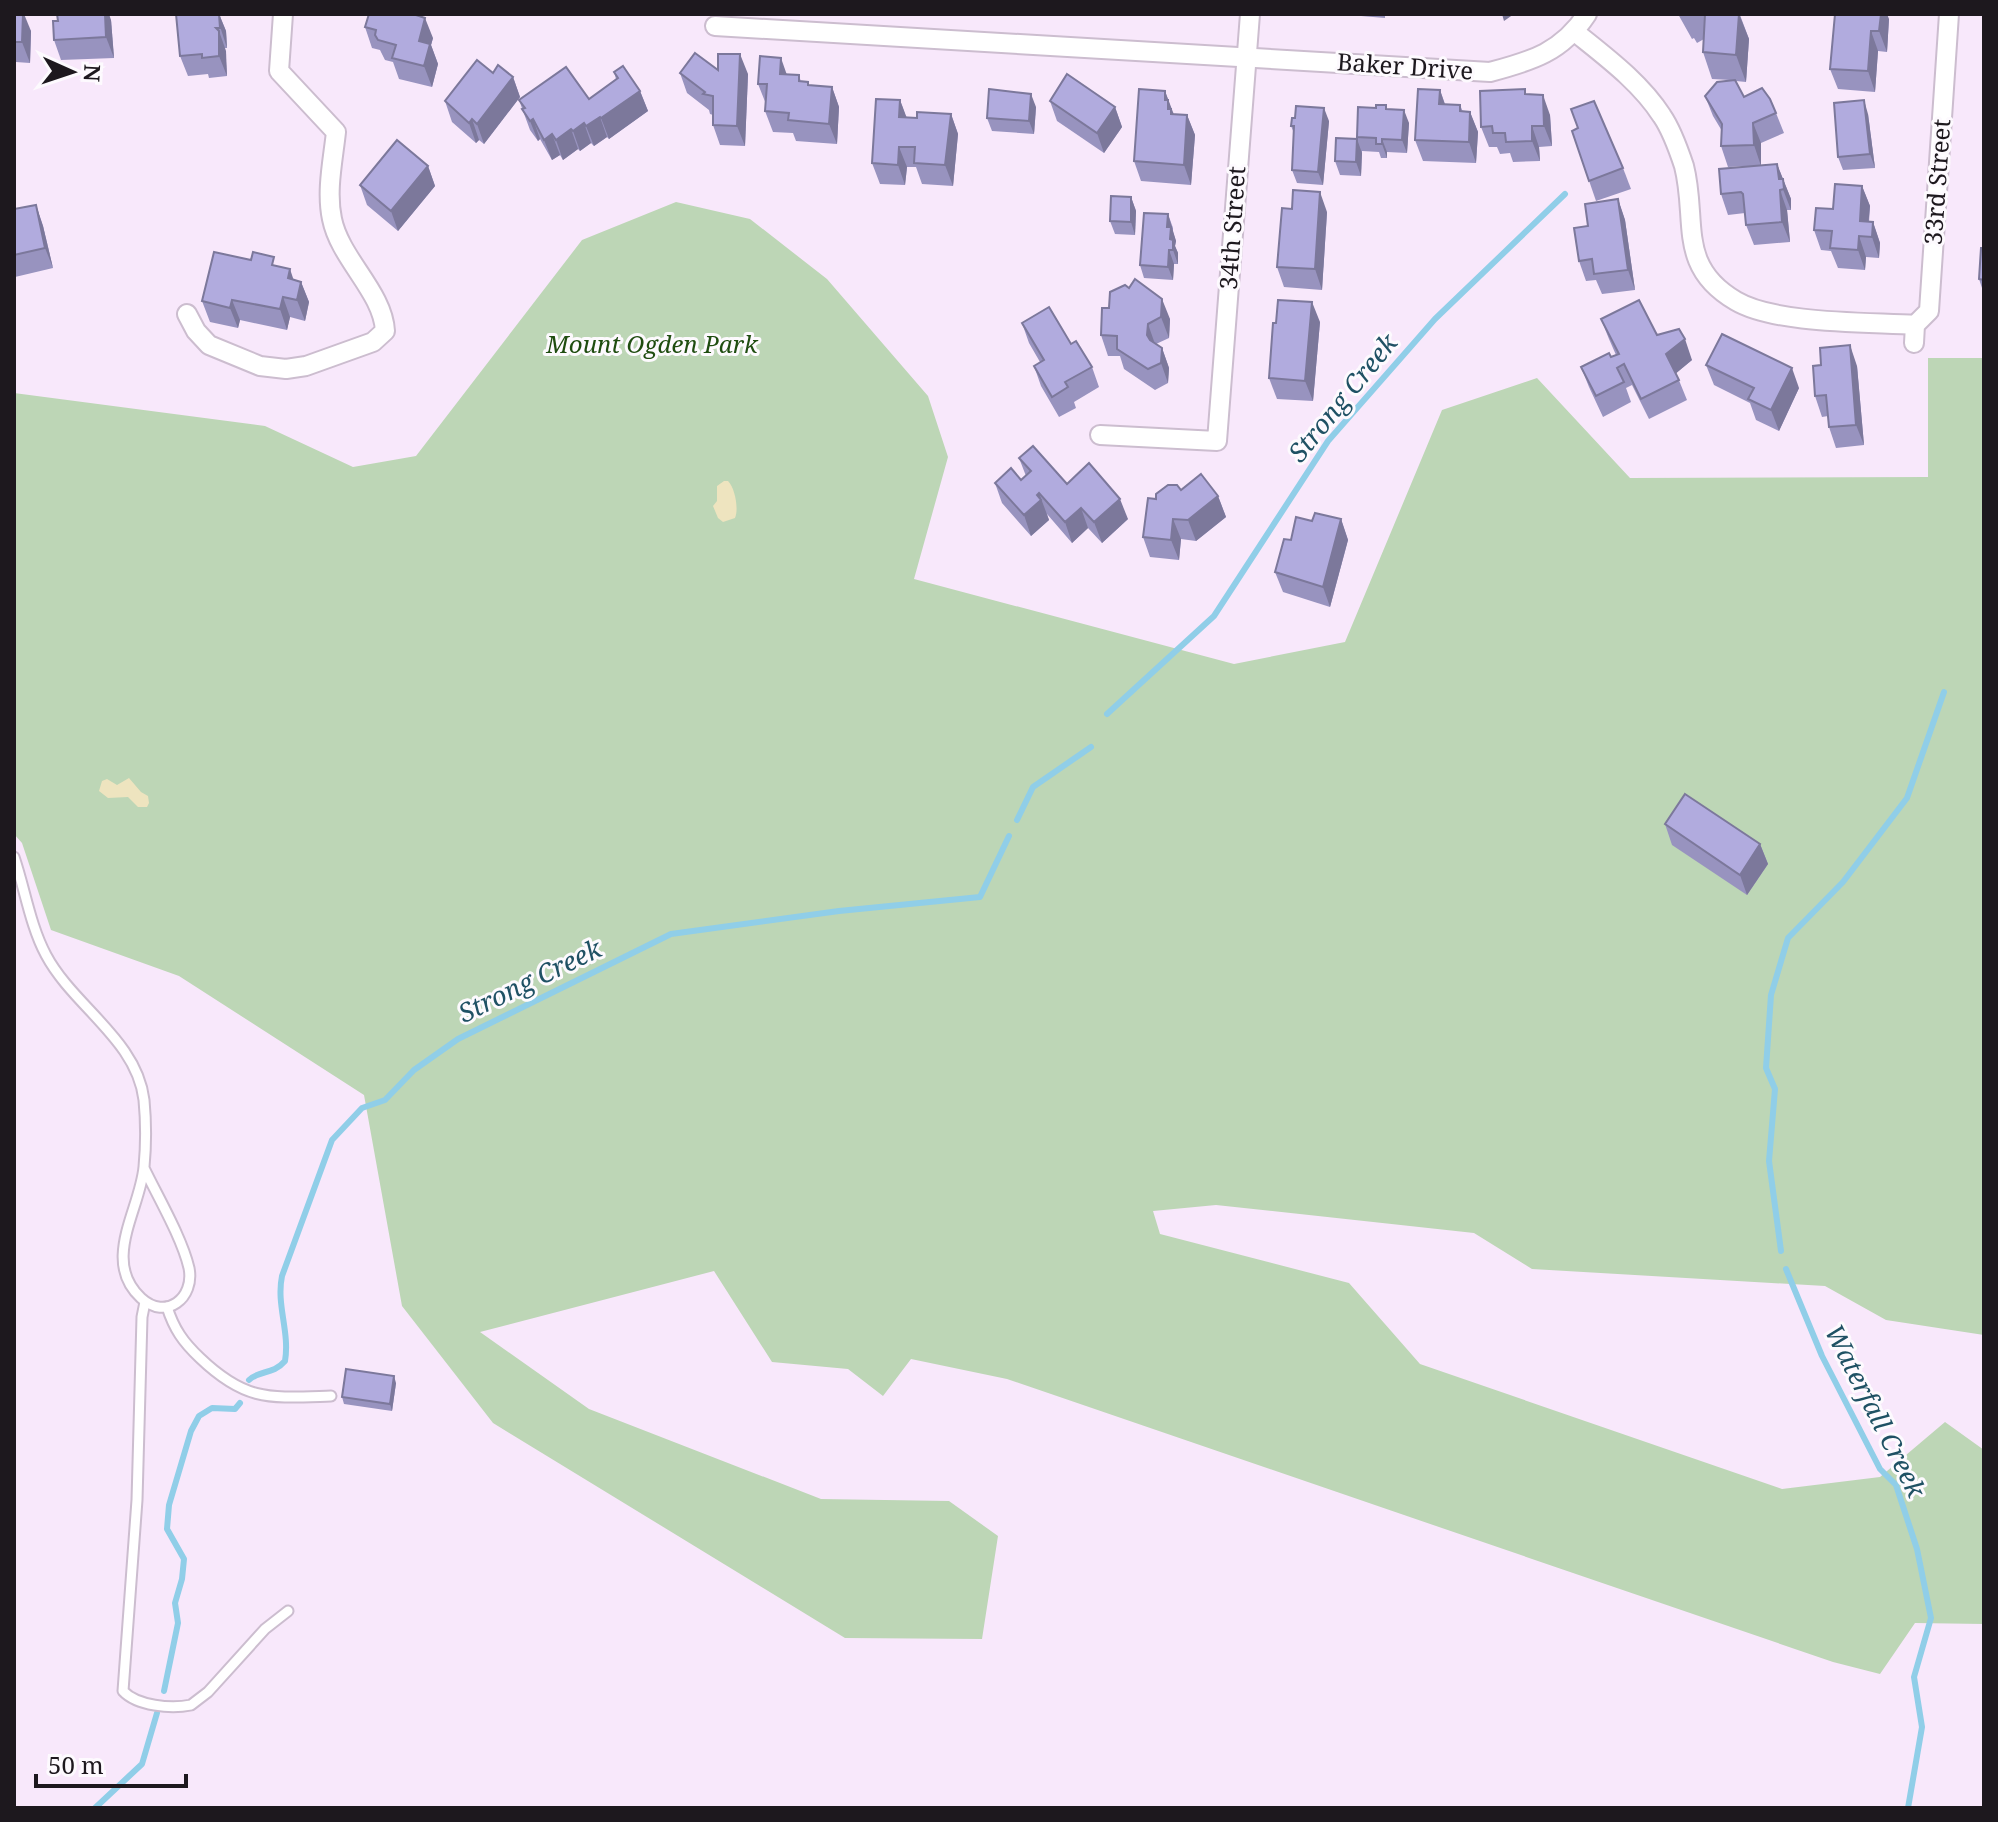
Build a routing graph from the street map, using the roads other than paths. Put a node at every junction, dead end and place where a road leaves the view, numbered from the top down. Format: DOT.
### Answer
graph roads {
  1 [pos="283,14"];
  2 [pos="1250,14"];
  3 [pos="1587,14"];
  4 [pos="1949,14"];
  5 [pos="715,26"];
  6 [pos="1575,32"];
  7 [pos="1246,56"];
  8 [pos="187,314"];
  9 [pos="1100,435"];
  10 [pos="14,857"];
  11 [pos="144,1168"];
  12 [pos="145,1302"];
  13 [pos="167,1307"];
  14 [pos="331,1396"];
  15 [pos="288,1611"];
  1 -- 8 [label="street"];
  2 -- 7 [label="street, 34th Street"];
  3 -- 6 [label="street"];
  4 -- 6 [label="street, 33rd Street"];
  5 -- 7 [label="street, Baker Drive"];
  6 -- 7 [label="street, Baker Drive"];
  7 -- 9 [label="street, 34th Street"];
  10 -- 11 [label="lane"];
  11 -- 12 [label="lane"];
  11 -- 13 [label="lane"];
  12 -- 13 [label="lane"];
  12 -- 15 [label="lane"];
  13 -- 14 [label="lane"];
}
